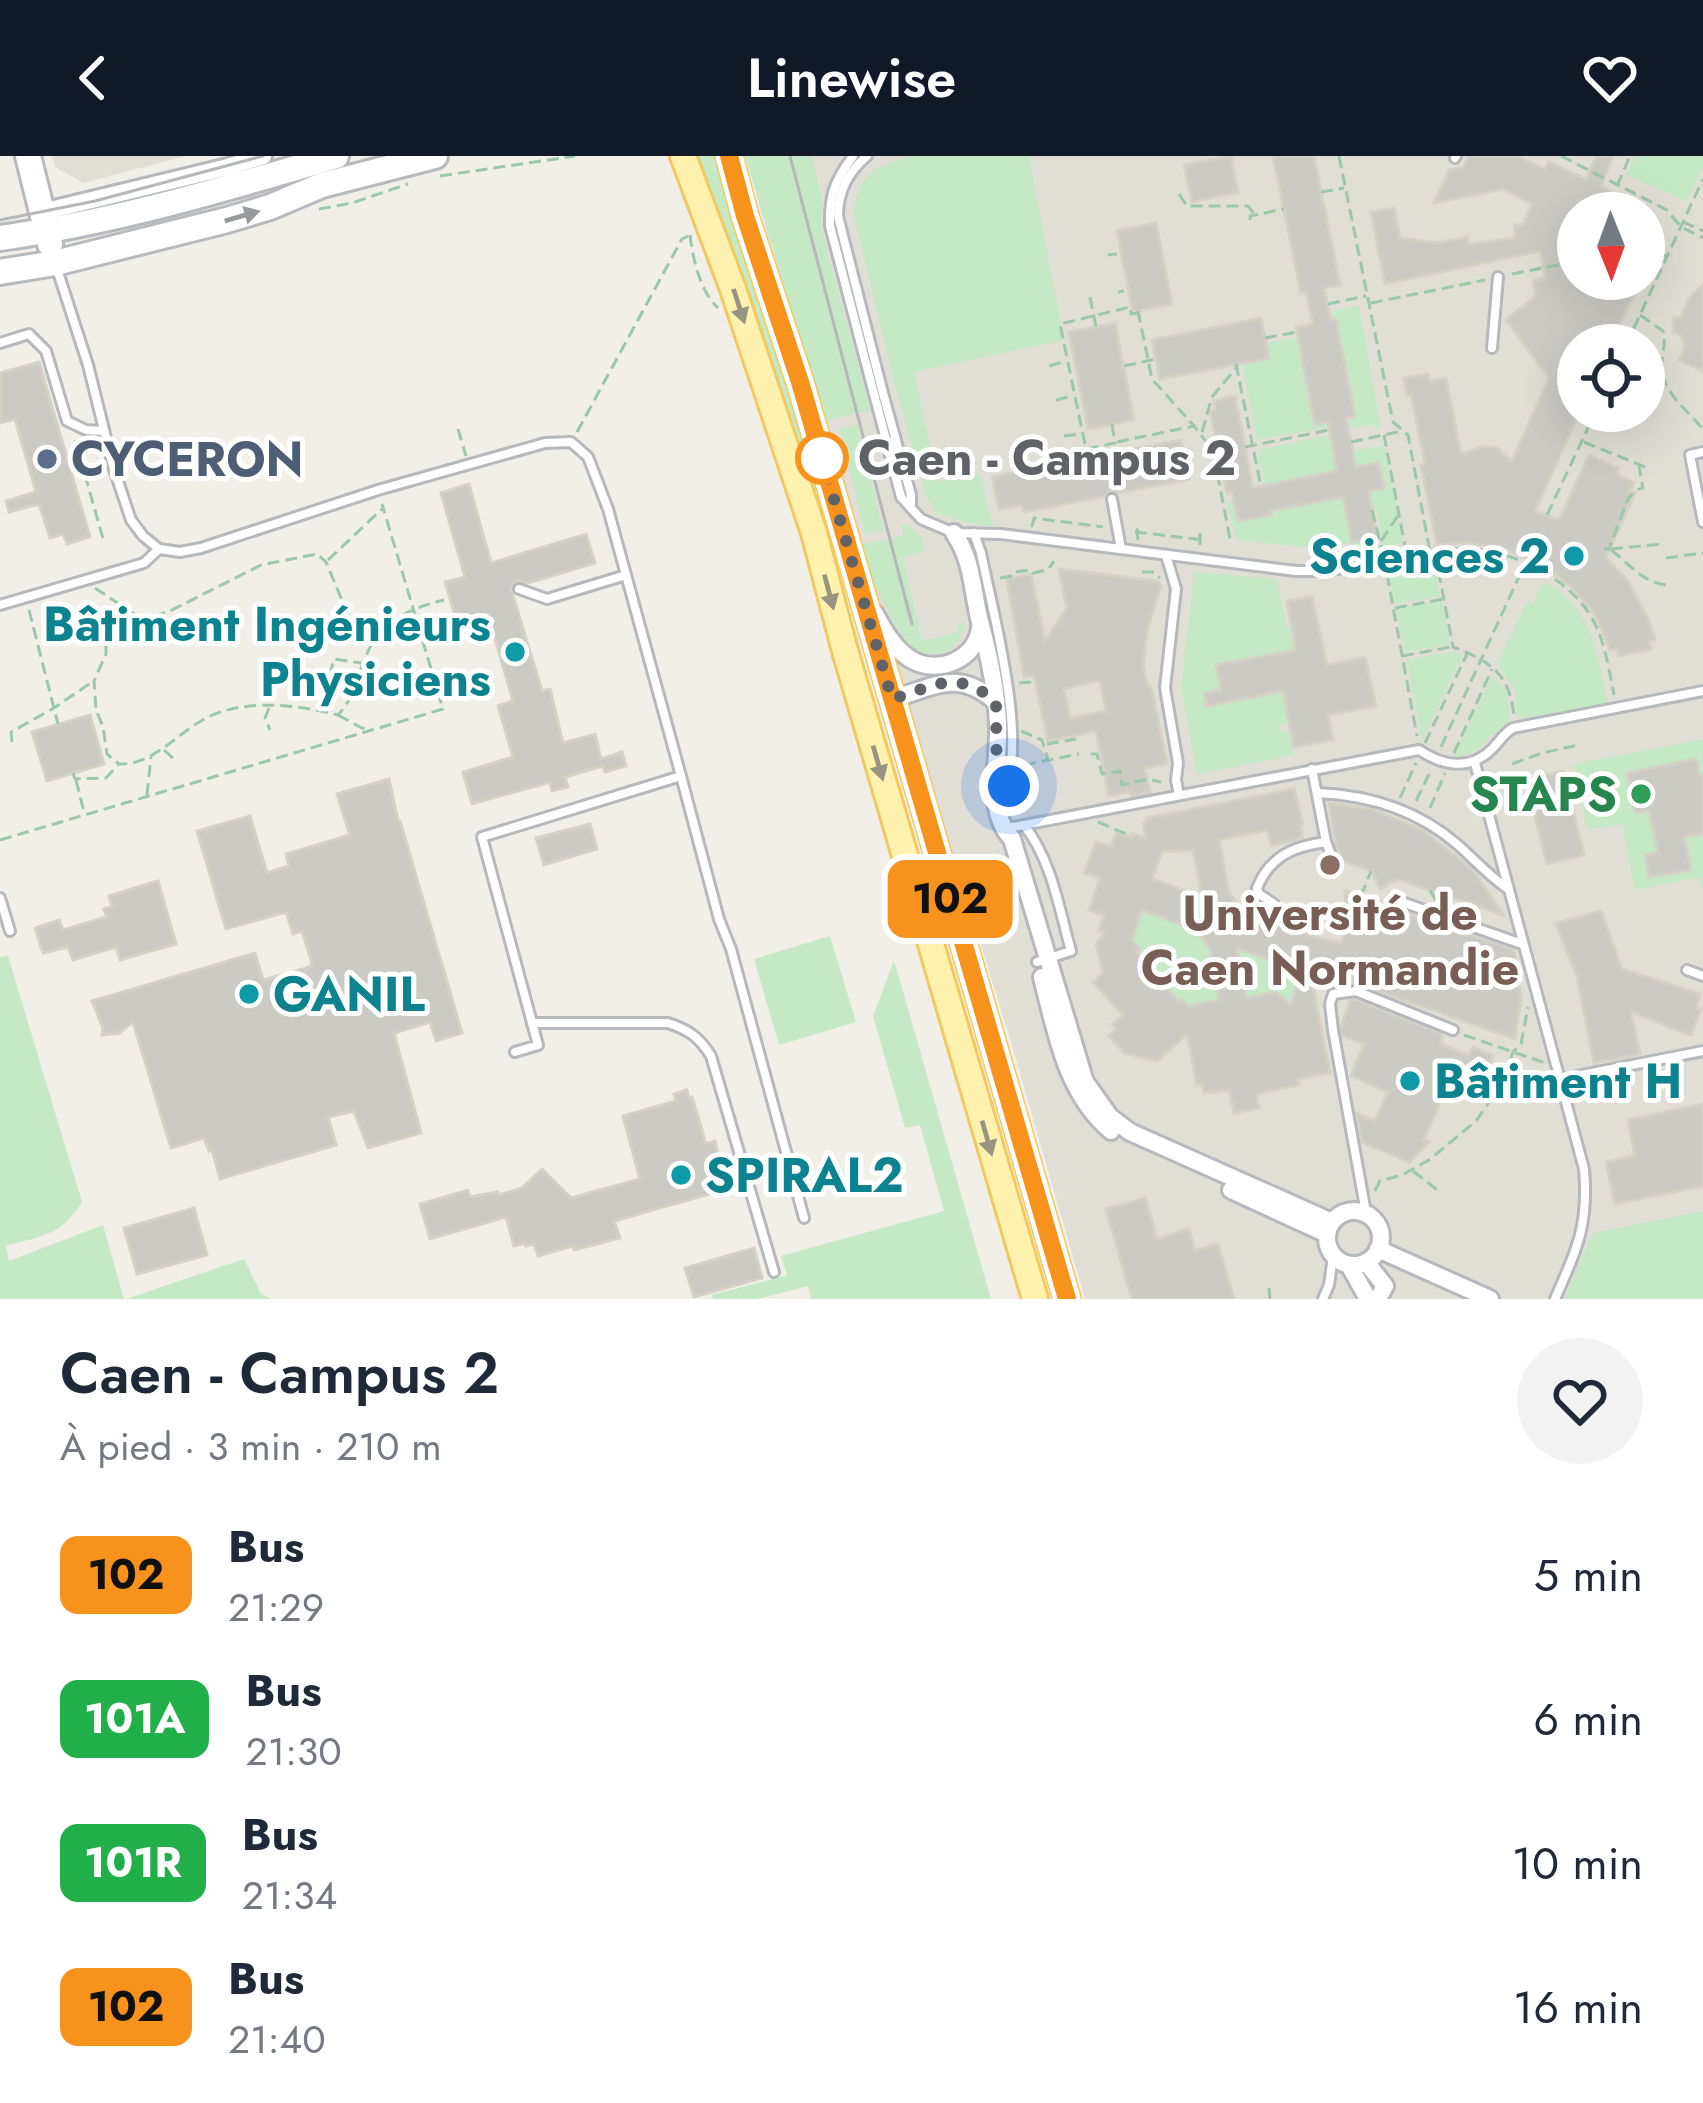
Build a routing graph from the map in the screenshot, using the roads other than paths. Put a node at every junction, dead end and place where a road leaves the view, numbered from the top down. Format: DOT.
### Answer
graph roads {
  1 [pos="28,156"];
  2 [pos="263,156"];
  3 [pos="336,156"];
  4 [pos="683,156"];
  5 [pos="729,156"];
  6 [pos="853,156"];
  7 [pos="867,156"];
  8 [pos="430,167"];
  9 [pos="0,238"];
  10 [pos="49,239"];
  11 [pos="0,256"];
  12 [pos="0,272"];
  13 [pos="1498,277"];
  14 [pos="0,343"];
  15 [pos="1492,348"];
  16 [pos="104,431"];
  17 [pos="1703,452"];
  18 [pos="1112,499"];
  19 [pos="910,506"];
  20 [pos="1703,522"];
  21 [pos="954,533"];
  22 [pos="974,533"];
  23 [pos="159,549"];
  24 [pos="1121,549"];
  25 [pos="1166,555"];
  26 [pos="1387,562"];
  27 [pos="626,575"];
  28 [pos="858,581"];
  29 [pos="519,589"];
  30 [pos="0,605"];
  31 [pos="980,622"];
  32 [pos="845,651"];
  33 [pos="1703,692"];
  34 [pos="892,699"];
  35 [pos="996,702"];
  36 [pos="1475,763"];
  37 [pos="1312,770"];
  38 [pos="682,776"];
  39 [pos="1317,793"];
  40 [pos="1179,795"];
  41 [pos="997,803"];
  42 [pos="1013,831"];
  43 [pos="1326,842"];
  44 [pos="1336,867"];
  45 [pos="1510,890"];
  46 [pos="0,898"];
  47 [pos="1399,902"];
  48 [pos="1274,904"];
  49 [pos="10,931"];
  50 [pos="1524,944"];
  51 [pos="1042,960"];
  52 [pos="1687,970"];
  53 [pos="1703,976"];
  54 [pos="532,1023"];
  55 [pos="1453,1030"];
  56 [pos="1703,1051"];
  57 [pos="515,1052"];
  58 [pos="1561,1078"];
  59 [pos="1362,1209"];
  60 [pos="804,1218"];
  61 [pos="1330,1228"];
  62 [pos="1357,1258"];
  63 [pos="774,1272"];
  64 [pos="1382,1293"];
  65 [pos="1035,1299"];
  66 [pos="1067,1299"];
  67 [pos="1323,1299"];
  68 [pos="1367,1299"];
  69 [pos="1490,1299"];
  70 [pos="1555,1299"];
  1 -- 10 [label="main road"];
  2 -- 10 [label="street"];
  3 -- 10 [label="main road"];
  4 -- 32 [label="main road, one-way"];
  5 -- 28 [label="main road"];
  6 -- 19 [label="lane"];
  7 -- 19 [label="lane"];
  10 -- 8 [label="main road, one-way"];
  9 -- 10 [label="main road"];
  10 -- 11 [label="main road"];
  10 -- 12 [label="main road"];
  10 -- 16 [label="lane"];
  13 -- 15 [label="lane"];
  14 -- 16 [label="lane"];
  16 -- 23 [label="lane"];
  17 -- 20 [label="lane"];
  18 -- 24 [label="lane"];
  19 -- 21 [label="lane"];
  21 -- 22 [label="lane"];
  21 -- 31 [label="street"];
  22 -- 24 [label="lane"];
  22 -- 41 [label="lane"];
  23 -- 27 [label="lane"];
  23 -- 30 [label="lane"];
  24 -- 25 [label="lane"];
  25 -- 26 [label="lane"];
  25 -- 40 [label="lane"];
  27 -- 29 [label="lane"];
  27 -- 38 [label="lane"];
  28 -- 31 [label="street"];
  28 -- 34 [label="main road"];
  31 -- 35 [label="street"];
  32 -- 34 [label="main road"];
  32 -- 65 [label="main road, one-way"];
  33 -- 36 [label="lane"];
  34 -- 35 [label="street"];
  34 -- 66 [label="main road"];
  35 -- 41 [label="street"];
  36 -- 37 [label="lane"];
  36 -- 45 [label="lane"];
  37 -- 39 [label="lane"];
  37 -- 40 [label="lane"];
  38 -- 54 [label="lane"];
  38 -- 60 [label="lane"];
  39 -- 43 [label="lane"];
  39 -- 45 [label="lane"];
  40 -- 42 [label="lane"];
  41 -- 42 [label="street"];
  42 -- 51 [label="street"];
  42 -- 51 [label="lane"];
  43 -- 44 [label="lane"];
  43 -- 48 [label="lane"];
  45 -- 50 [label="lane"];
  46 -- 49 [label="lane"];
  47 -- 50 [label="lane"];
  50 -- 58 [label="lane"];
  51 -- 61 [label="street"];
  52 -- 53 [label="lane"];
  54 -- 57 [label="lane"];
  54 -- 63 [label="lane"];
  55 -- 59 [label="lane"];
  56 -- 58 [label="lane"];
  58 -- 70 [label="lane"];
  59 -- 61 [label="street"];
  59 -- 62 [label="street"];
  61 -- 62 [label="street"];
  62 -- 64 [label="street"];
  62 -- 67 [label="lane"];
  62 -- 68 [label="street"];
  62 -- 69 [label="street"];
}
